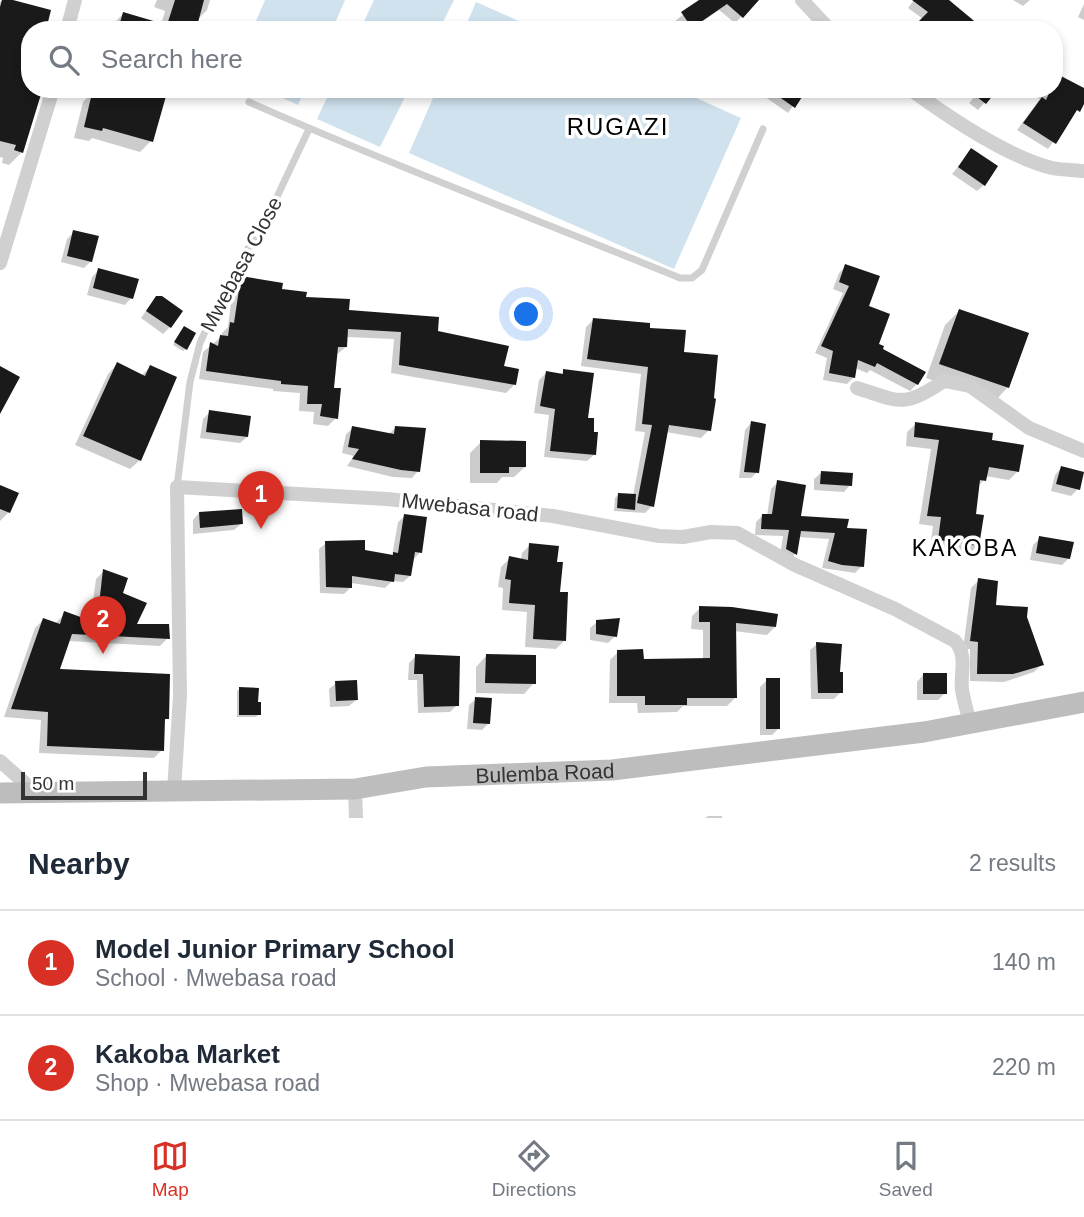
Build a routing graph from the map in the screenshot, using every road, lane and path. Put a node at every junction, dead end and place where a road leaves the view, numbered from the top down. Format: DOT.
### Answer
graph roads {
  1 [pos="75,0"];
  2 [pos="802,0"];
  3 [pos="69,21"];
  4 [pos="822,21"];
  5 [pos="50,98"];
  6 [pos="923,98"];
  7 [pos="249,102"];
  8 [pos="309,129"];
  9 [pos="763,129"];
  10 [pos="1084,171"];
  11 [pos="0,263"];
  12 [pos="857,388"];
  13 [pos="1084,451"];
  14 [pos="177,487"];
  15 [pos="1084,702"];
  16 [pos="970,723"];
  17 [pos="0,761"];
  18 [pos="355,789"];
  19 [pos="174,791"];
  20 [pos="0,793"];
  21 [pos="36,793"];
  22 [pos="356,818"];
  1 -- 3 [label="street"];
  2 -- 4 [label="street"];
  5 -- 11 [label="street"];
  6 -- 10 [label="street"];
  7 -- 8 [label="lane"];
  8 -- 9 [label="lane"];
  8 -- 14 [label="lane, Mwebasa Close"];
  12 -- 13 [label="street"];
  14 -- 16 [label="street, Mwebasa road"];
  14 -- 19 [label="street"];
  15 -- 16 [label="main road, Bulemba Road"];
  16 -- 18 [label="main road, Bulemba Road"];
  17 -- 21 [label="street"];
  18 -- 19 [label="main road, Bulemba Road"];
  18 -- 22 [label="street"];
  19 -- 21 [label="main road, Bulemba Road"];
  20 -- 21 [label="main road, Bulemba Road"];
}
